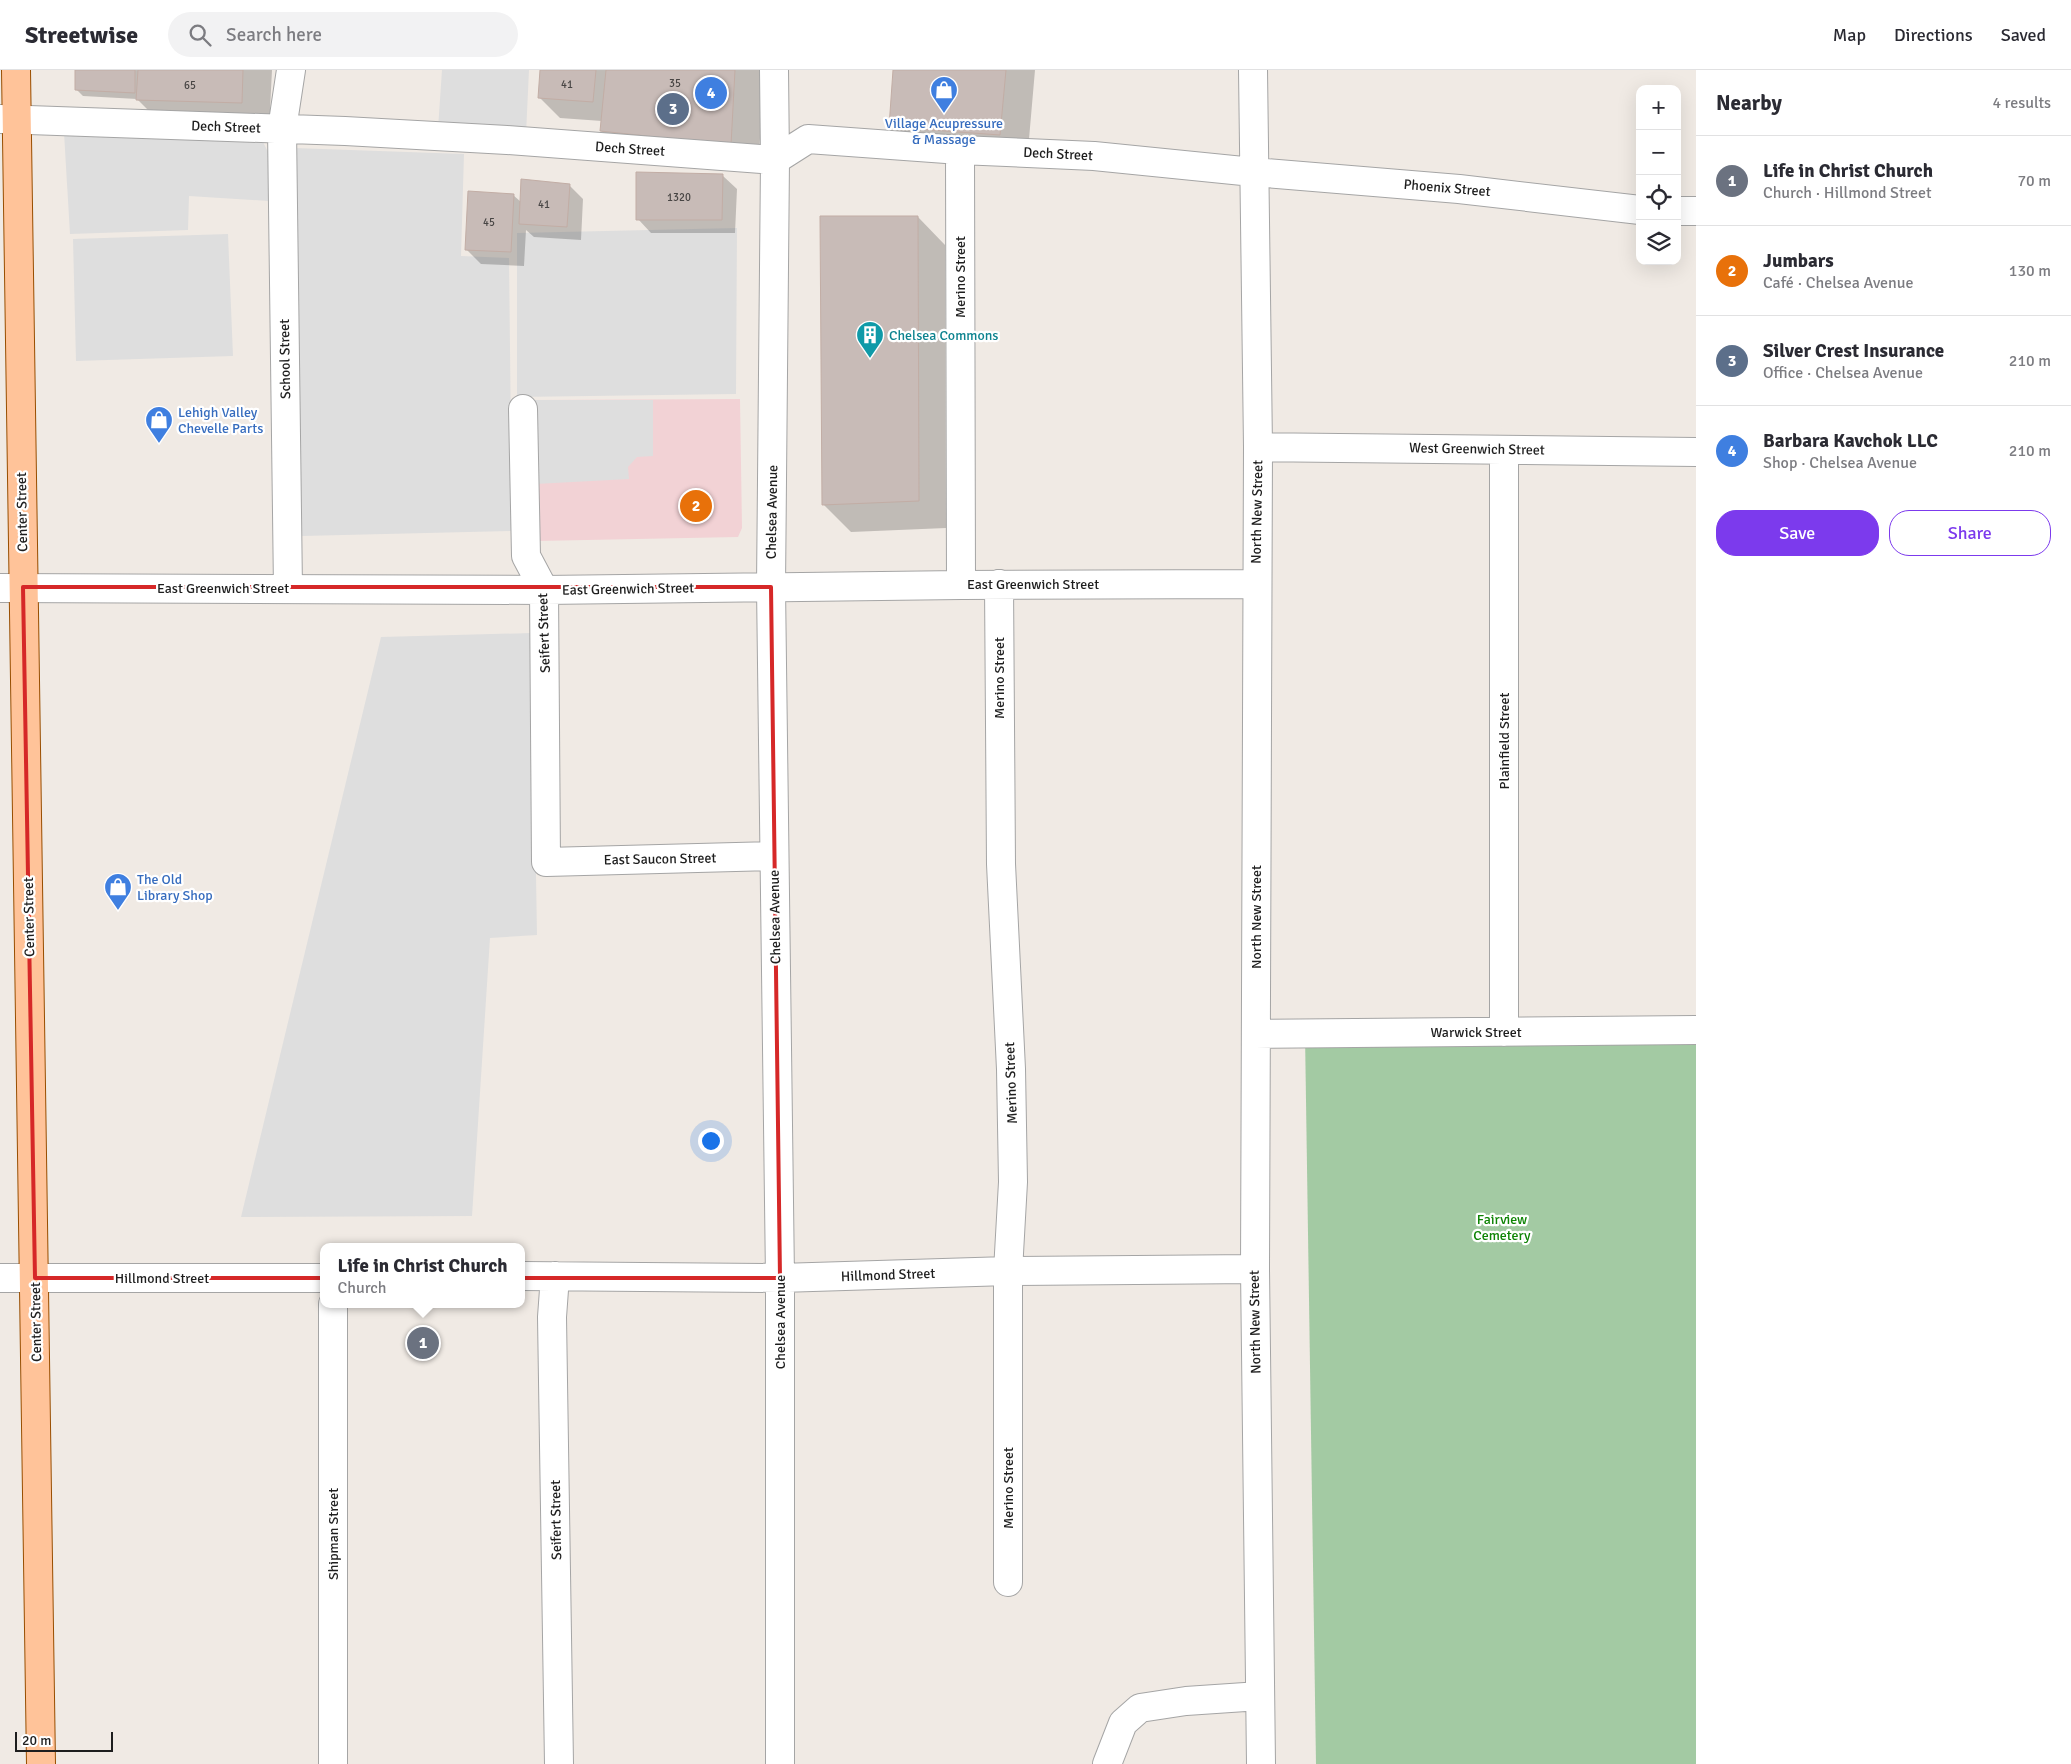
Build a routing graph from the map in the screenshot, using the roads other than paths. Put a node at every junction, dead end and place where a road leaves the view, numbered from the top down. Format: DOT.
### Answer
graph roads {
  1 [pos="16,70"];
  2 [pos="291,70"];
  3 [pos="774,70"];
  4 [pos="1253,70"];
  5 [pos="9,119"];
  6 [pos="282,129"];
  7 [pos="960,150"];
  8 [pos="775,160"];
  9 [pos="1253,172"];
  10 [pos="1636,210"];
  11 [pos="1681,211"];
  12 [pos="1696,211"];
  13 [pos="523,409"];
  14 [pos="1258,446"];
  15 [pos="1504,450"];
  16 [pos="1696,452"];
  17 [pos="998,584"];
  18 [pos="1256,584"];
  19 [pos="961,585"];
  20 [pos="771,587"];
  21 [pos="12,588"];
  22 [pos="288,588"];
  23 [pos="544,590"];
  24 [pos="774,856"];
  25 [pos="546,862"];
  26 [pos="1696,1030"];
  27 [pos="1504,1032"];
  28 [pos="1256,1034"];
  29 [pos="1255,1269"];
  30 [pos="1008,1271"];
  31 [pos="525,1276"];
  32 [pos="555,1276"];
  33 [pos="0,1278"];
  34 [pos="35,1278"];
  35 [pos="320,1278"];
  36 [pos="780,1278"];
  37 [pos="333,1308"];
  38 [pos="1008,1582"];
  39 [pos="1260,1696"];
  40 [pos="41,1764"];
  41 [pos="333,1764"];
  42 [pos="559,1764"];
  43 [pos="780,1764"];
  44 [pos="1107,1764"];
  45 [pos="1261,1764"];
  1 -- 5 [label="main road, Center Street"];
  2 -- 6 [label="street, School Street"];
  3 -- 8 [label="street, Chelsea Avenue"];
  4 -- 9 [label="street, North New Street"];
  5 -- 6 [label="street, Dech Street"];
  5 -- 21 [label="main road, Center Street"];
  6 -- 8 [label="street, Dech Street"];
  6 -- 22 [label="street, School Street"];
  7 -- 8 [label="street, Dech Street"];
  7 -- 9 [label="street, Dech Street"];
  7 -- 19 [label="street, Merino Street"];
  8 -- 20 [label="street, Chelsea Avenue"];
  9 -- 10 [label="street, Phoenix Street"];
  9 -- 14 [label="street, North New Street"];
  11 -- 12 [label="street"];
  13 -- 23 [label="street, Seifert Street"];
  14 -- 15 [label="street, West Greenwich Street"];
  14 -- 18 [label="street, North New Street"];
  15 -- 16 [label="street, West Greenwich Street"];
  15 -- 27 [label="street, Plainfield Street"];
  17 -- 18 [label="street, East Greenwich Street"];
  17 -- 19 [label="street, East Greenwich Street"];
  17 -- 30 [label="street, Merino Street"];
  18 -- 28 [label="street, North New Street"];
  19 -- 20 [label="street, East Greenwich Street"];
  20 -- 23 [label="street, East Greenwich Street"];
  20 -- 24 [label="street, Chelsea Avenue"];
  21 -- 22 [label="street, East Greenwich Street"];
  21 -- 34 [label="main road, Center Street"];
  22 -- 23 [label="street, East Greenwich Street"];
  23 -- 25 [label="street, Seifert Street"];
  24 -- 25 [label="street, East Saucon Street"];
  24 -- 36 [label="street, Chelsea Avenue"];
  26 -- 27 [label="street, Warwick Street"];
  27 -- 28 [label="street, Warwick Street"];
  28 -- 29 [label="street, North New Street"];
  29 -- 30 [label="street, Hillmond Street"];
  29 -- 39 [label="street, North New Street"];
  30 -- 36 [label="street, Hillmond Street"];
  30 -- 38 [label="street, Merino Street"];
  31 -- 32 [label="street, Hillmond Street"];
  32 -- 36 [label="street, Hillmond Street"];
  32 -- 42 [label="street, Seifert Street"];
  33 -- 34 [label="street, Hillmond Street"];
  34 -- 35 [label="street, Hillmond Street"];
  34 -- 40 [label="main road, Center Street"];
  36 -- 43 [label="street, Chelsea Avenue"];
  37 -- 41 [label="street, Shipman Street"];
  39 -- 44 [label="street"];
  39 -- 45 [label="street, North New Street"];
}
